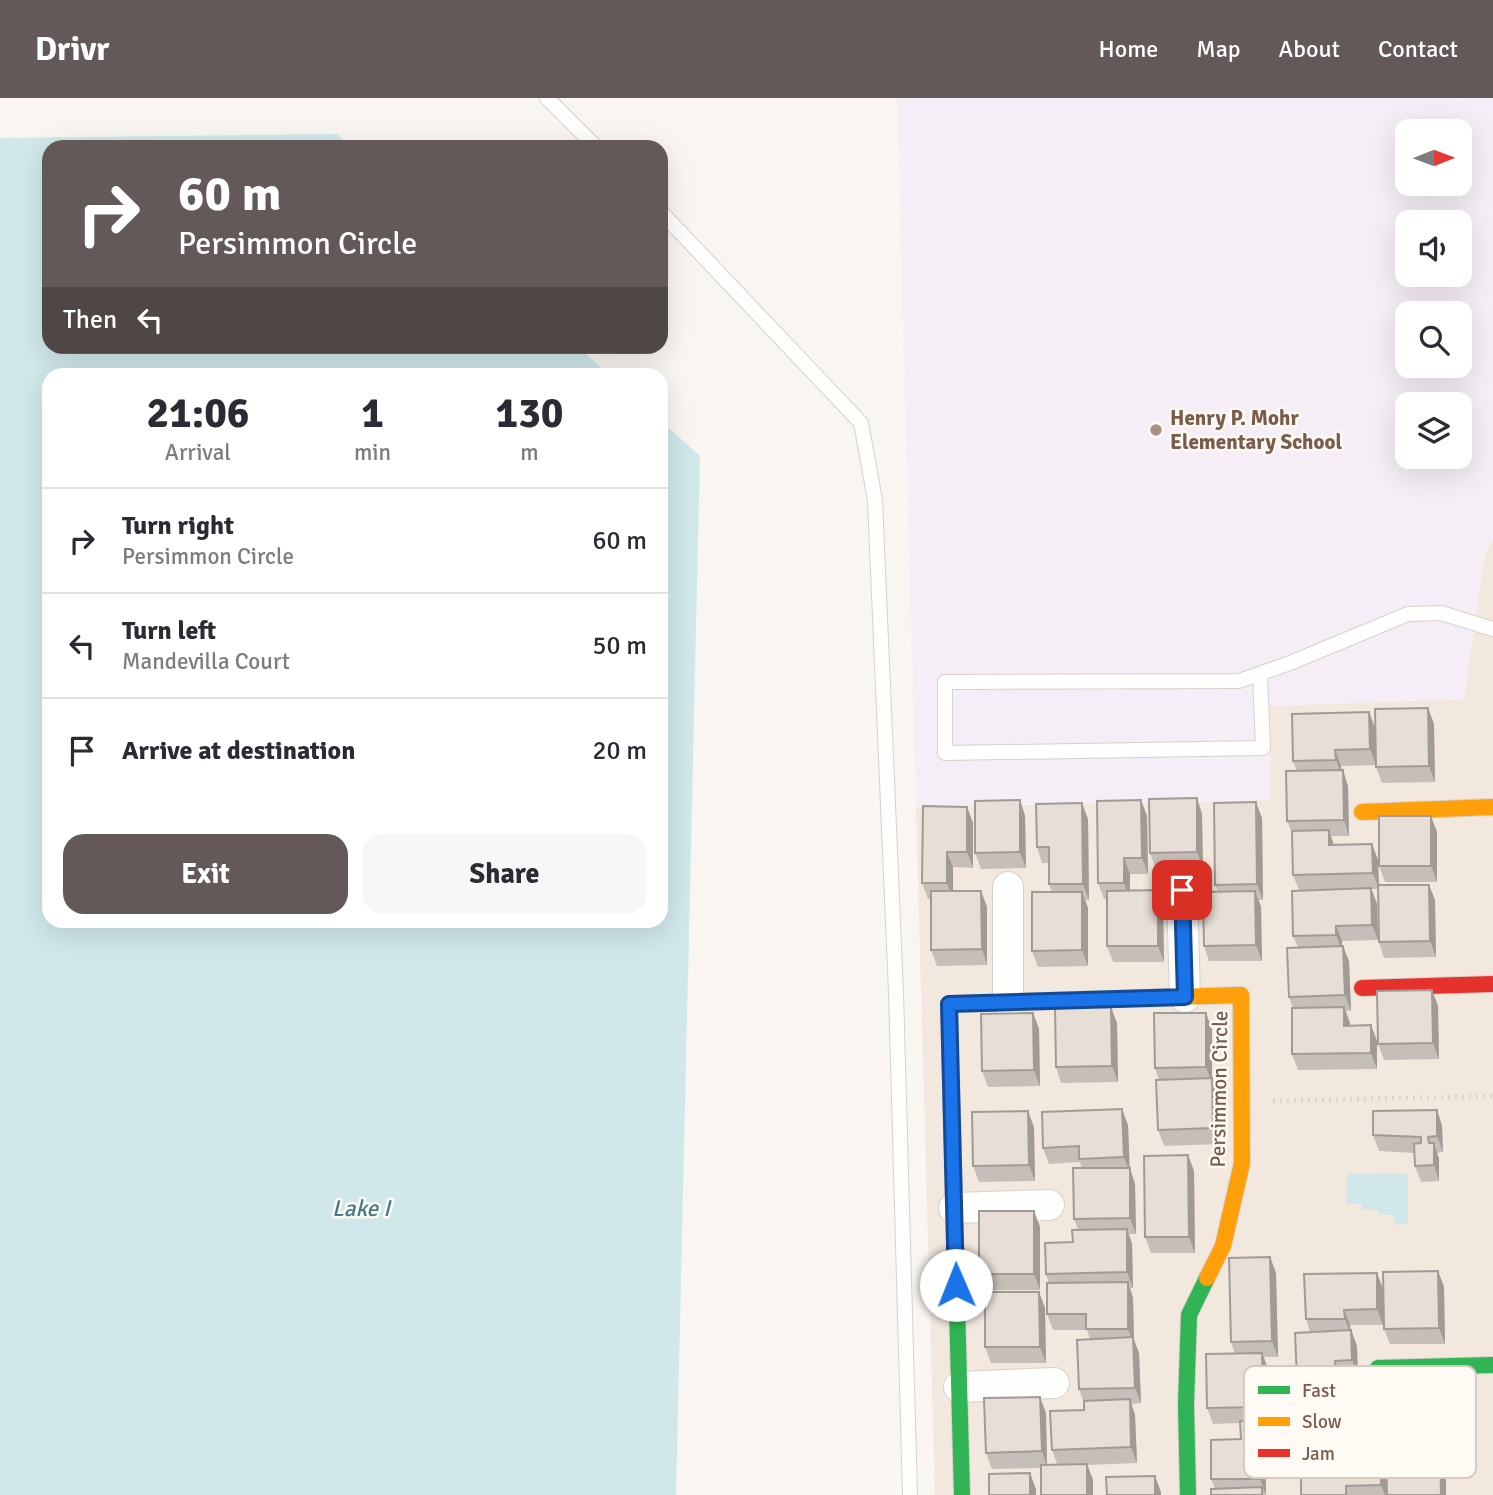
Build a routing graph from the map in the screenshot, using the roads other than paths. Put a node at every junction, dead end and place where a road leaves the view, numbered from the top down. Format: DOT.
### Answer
graph roads {
  1 [pos="547,98"];
  2 [pos="589,140"];
  3 [pos="668,219"];
  4 [pos="1493,629"];
  5 [pos="1260,674"];
  6 [pos="1493,807"];
  7 [pos="1362,812"];
  8 [pos="1008,887"];
  9 [pos="1182,890"];
  10 [pos="1493,984"];
  11 [pos="1362,988"];
  12 [pos="1185,997"];
  13 [pos="1008,1002"];
  14 [pos="1049,1205"];
  15 [pos="954,1208"];
  16 [pos="1493,1365"];
  17 [pos="1455,1366"];
  18 [pos="1054,1383"];
  19 [pos="959,1387"];
  20 [pos="910,1495"];
  21 [pos="962,1495"];
  22 [pos="1188,1495"];
  1 -- 2 [label="lane"];
  3 -- 20 [label="lane"];
  4 -- 5 [label="lane"];
  5 -- 5 [label="lane"];
  6 -- 7 [label="street"];
  8 -- 13 [label="street"];
  9 -- 12 [label="street"];
  10 -- 11 [label="street"];
  12 -- 13 [label="street, Persimmon Circle"];
  12 -- 22 [label="street, Persimmon Circle"];
  13 -- 15 [label="street, Persimmon Circle"];
  14 -- 15 [label="street"];
  15 -- 19 [label="street, Persimmon Circle"];
  16 -- 17 [label="street"];
  18 -- 19 [label="street"];
  19 -- 21 [label="street, Persimmon Circle"];
}
